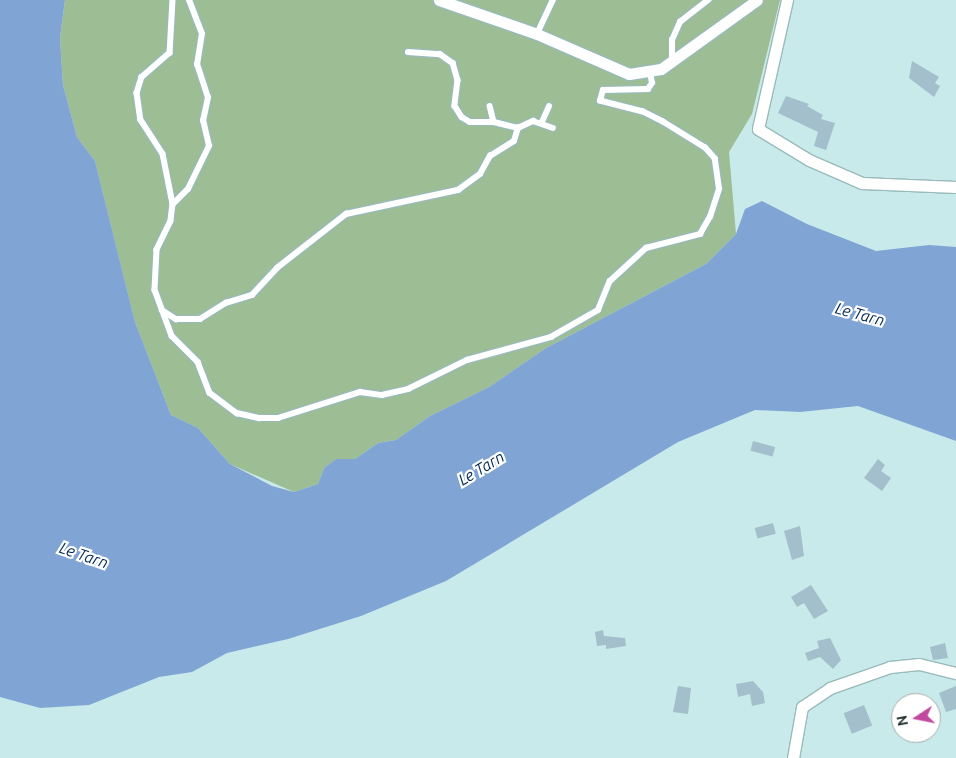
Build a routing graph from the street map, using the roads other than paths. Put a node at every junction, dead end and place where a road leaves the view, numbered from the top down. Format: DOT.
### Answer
graph roads {
  1 [pos="173,0"];
  2 [pos="189,0"];
  3 [pos="439,0"];
  4 [pos="553,0"];
  5 [pos="708,0"];
  6 [pos="757,0"];
  7 [pos="787,0"];
  8 [pos="538,34"];
  9 [pos="408,52"];
  10 [pos="672,61"];
  11 [pos="650,73"];
  12 [pos="490,106"];
  13 [pos="549,106"];
  14 [pos="494,122"];
  15 [pos="542,122"];
  16 [pos="518,128"];
  17 [pos="553,128"];
  18 [pos="956,187"];
  19 [pos="173,204"];
  20 [pos="159,307"];
  21 [pos="956,673"];
  22 [pos="792,758"];
  1 -- 19 [label="lane"];
  2 -- 19 [label="lane"];
  3 -- 8 [label="street"];
  4 -- 8 [label="lane"];
  5 -- 10 [label="lane"];
  6 -- 10 [label="street"];
  7 -- 18 [label="street"];
  8 -- 11 [label="street"];
  9 -- 14 [label="lane"];
  10 -- 11 [label="street"];
  11 -- 20 [label="lane"];
  12 -- 14 [label="lane"];
  13 -- 15 [label="lane"];
  14 -- 16 [label="lane"];
  15 -- 16 [label="lane"];
  15 -- 17 [label="lane"];
  16 -- 20 [label="lane"];
  19 -- 20 [label="lane"];
  21 -- 22 [label="street"];
}
